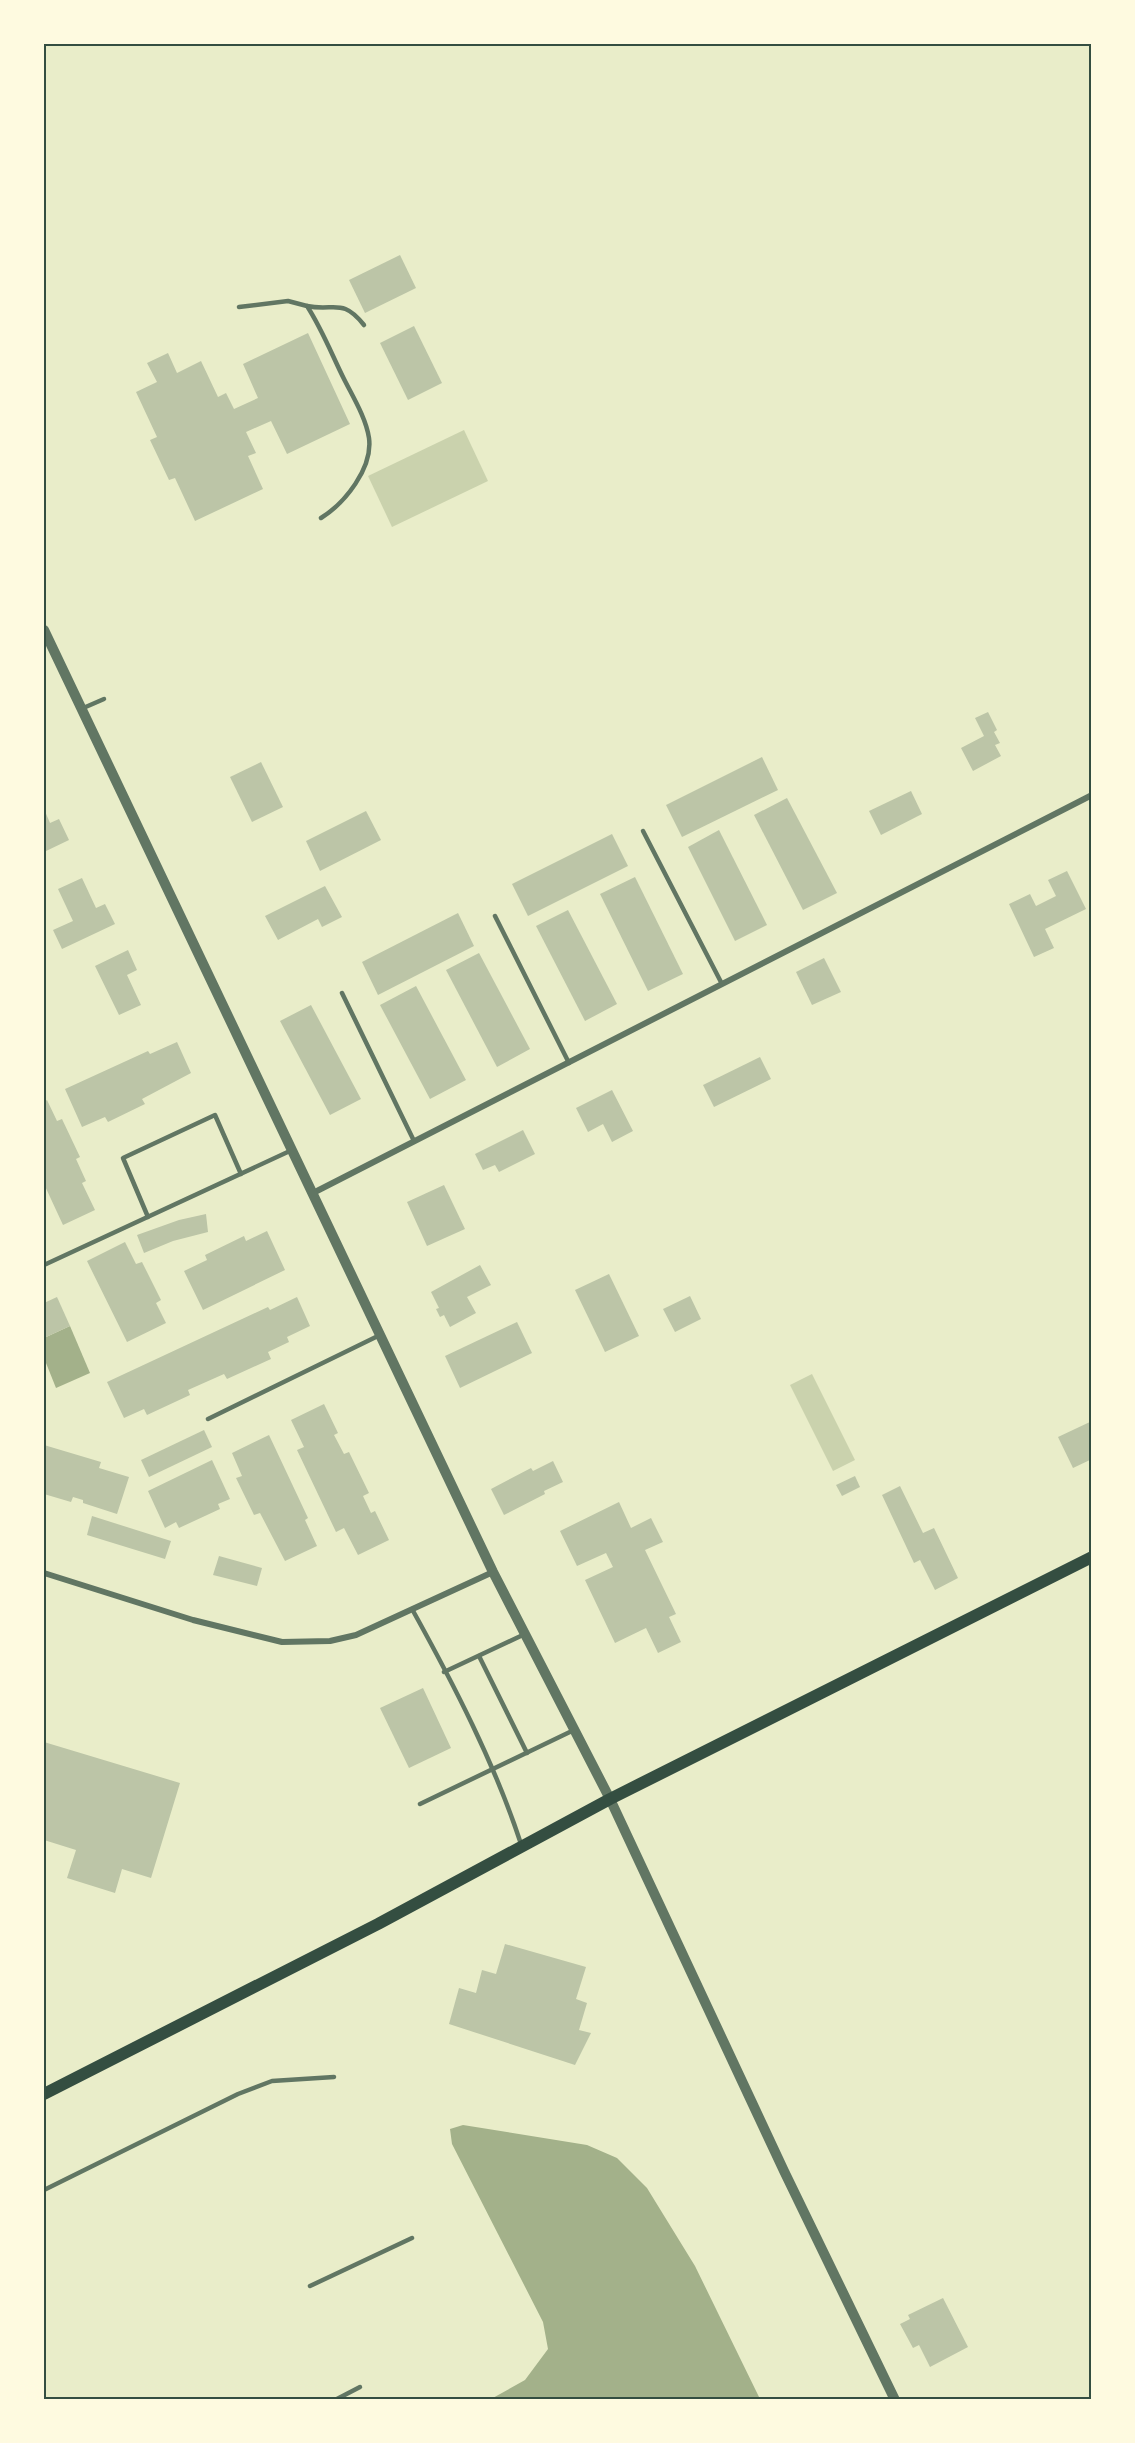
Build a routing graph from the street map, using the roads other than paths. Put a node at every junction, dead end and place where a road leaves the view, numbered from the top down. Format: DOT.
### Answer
graph roads {
  1 [pos="307,306"];
  2 [pos="239,307"];
  3 [pos="364,325"];
  4 [pos="321,518"];
  5 [pos="44,630"];
  6 [pos="104,699"];
  7 [pos="81,709"];
  8 [pos="1092,795"];
  9 [pos="643,831"];
  10 [pos="495,916"];
  11 [pos="722,984"];
  12 [pos="342,993"];
  13 [pos="568,1063"];
  14 [pos="414,1141"];
  15 [pos="292,1150"];
  16 [pos="241,1174"];
  17 [pos="313,1193"];
  18 [pos="148,1217"];
  19 [pos="44,1265"];
  20 [pos="380,1335"];
  21 [pos="208,1419"];
  22 [pos="1092,1557"];
  23 [pos="494,1572"];
  24 [pos="44,1574"];
  25 [pos="412,1609"];
  26 [pos="525,1634"];
  27 [pos="479,1656"];
  28 [pos="444,1672"];
  29 [pos="574,1730"];
  30 [pos="527,1753"];
  31 [pos="492,1770"];
  32 [pos="610,1800"];
  33 [pos="420,1804"];
  34 [pos="521,1847"];
  35 [pos="334,2077"];
  36 [pos="44,2094"];
  37 [pos="44,2190"];
  38 [pos="412,2238"];
  39 [pos="310,2286"];
  40 [pos="360,2387"];
  41 [pos="335,2400"];
  42 [pos="895,2400"];
  1 -- 2 [label="lane"];
  1 -- 3 [label="lane"];
  1 -- 4 [label="lane"];
  5 -- 7 [label="street"];
  6 -- 7 [label="lane"];
  7 -- 15 [label="street"];
  8 -- 11 [label="street"];
  9 -- 11 [label="lane"];
  10 -- 13 [label="lane"];
  11 -- 13 [label="street"];
  12 -- 14 [label="lane"];
  13 -- 14 [label="street"];
  14 -- 17 [label="street"];
  15 -- 16 [label="lane"];
  15 -- 17 [label="street"];
  16 -- 18 [label="lane"];
  16 -- 18 [label="lane"];
  17 -- 20 [label="street"];
  18 -- 19 [label="lane"];
  20 -- 21 [label="lane"];
  20 -- 23 [label="street"];
  22 -- 32 [label="main road"];
  23 -- 25 [label="street"];
  23 -- 26 [label="street"];
  24 -- 25 [label="street"];
  25 -- 28 [label="lane"];
  26 -- 27 [label="lane"];
  26 -- 29 [label="street"];
  27 -- 28 [label="lane"];
  27 -- 30 [label="lane"];
  28 -- 31 [label="lane"];
  29 -- 30 [label="lane"];
  29 -- 32 [label="street"];
  30 -- 31 [label="lane"];
  31 -- 33 [label="lane"];
  31 -- 34 [label="lane"];
  32 -- 34 [label="main road"];
  32 -- 42 [label="street"];
  34 -- 36 [label="main road"];
  35 -- 37 [label="lane"];
  38 -- 39 [label="lane"];
  40 -- 41 [label="lane"];
}
